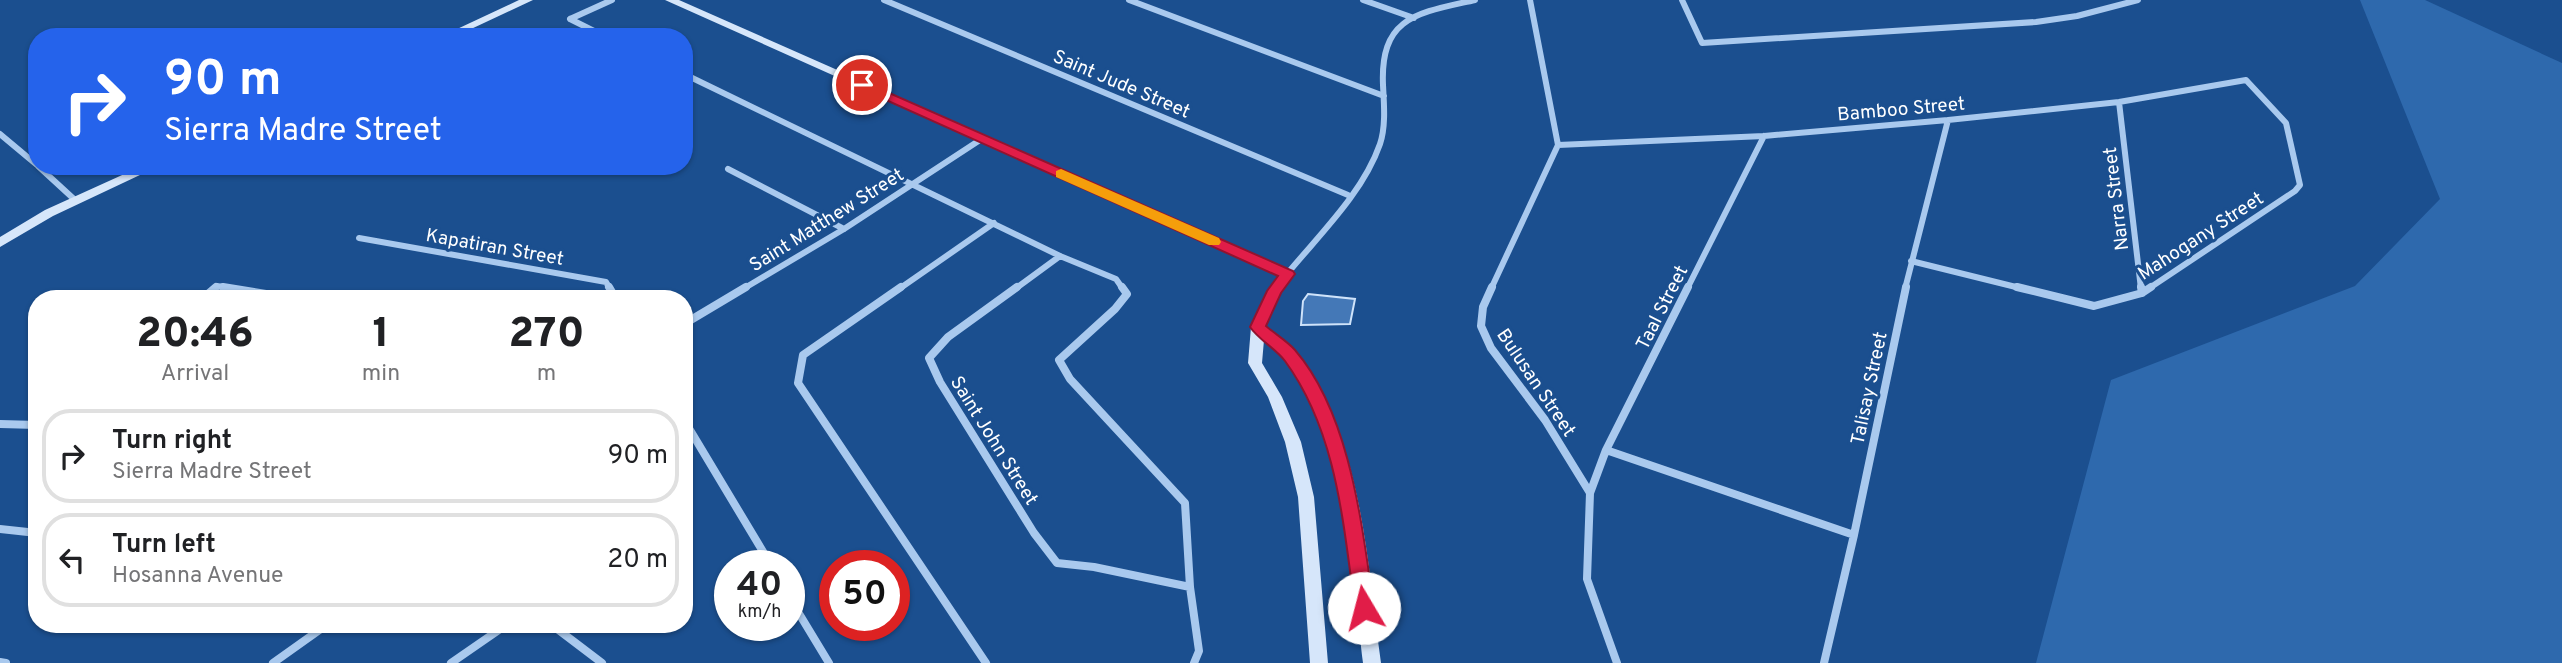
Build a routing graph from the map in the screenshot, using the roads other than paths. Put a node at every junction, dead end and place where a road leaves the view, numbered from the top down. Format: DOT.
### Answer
graph roads {
  1 [pos="528,0"];
  2 [pos="612,0"];
  3 [pos="670,0"];
  4 [pos="884,0"];
  5 [pos="1129,0"];
  6 [pos="1363,0"];
  7 [pos="1475,0"];
  8 [pos="1530,0"];
  9 [pos="1682,0"];
  10 [pos="2138,0"];
  11 [pos="1414,18"];
  12 [pos="465,28"];
  13 [pos="588,28"];
  14 [pos="693,78"];
  15 [pos="2246,80"];
  16 [pos="1384,96"];
  17 [pos="2119,103"];
  18 [pos="1948,120"];
  19 [pos="0,134"];
  20 [pos="1764,136"];
  21 [pos="983,138"];
  22 [pos="1558,145"];
  23 [pos="28,158"];
  24 [pos="728,169"];
  25 [pos="47,175"];
  26 [pos="132,175"];
  27 [pos="912,184"];
  28 [pos="1348,195"];
  29 [pos="75,200"];
  30 [pos="994,223"];
  31 [pos="844,229"];
  32 [pos="359,238"];
  33 [pos="0,243"];
  34 [pos="1060,256"];
  35 [pos="1911,261"];
  36 [pos="1287,274"];
  37 [pos="212,290"];
  38 [pos="242,290"];
  39 [pos="611,290"];
  40 [pos="2142,292"];
  41 [pos="693,319"];
  42 [pos="1258,327"];
  43 [pos="0,424"];
  44 [pos="28,425"];
  45 [pos="693,434"];
  46 [pos="1606,450"];
  47 [pos="1590,494"];
  48 [pos="0,529"];
  49 [pos="28,532"];
  50 [pos="1854,535"];
  51 [pos="762,550"];
  52 [pos="1190,587"];
  53 [pos="805,623"];
  54 [pos="315,633"];
  55 [pos="494,633"];
  56 [pos="563,633"];
  57 [pos="0,662"];
  58 [pos="6,663"];
  59 [pos="273,663"];
  60 [pos="451,663"];
  61 [pos="602,663"];
  62 [pos="829,663"];
  63 [pos="986,663"];
  64 [pos="1194,663"];
  65 [pos="1319,663"];
  66 [pos="1372,663"];
  67 [pos="1618,663"];
  68 [pos="1824,663"];
  1 -- 12 [label="main road"];
  2 -- 13 [label="street"];
  3 -- 21 [label="main road"];
  4 -- 28 [label="street, Saint Jude Street"];
  5 -- 16 [label="street"];
  6 -- 11 [label="street"];
  7 -- 11 [label="street"];
  8 -- 22 [label="street"];
  9 -- 10 [label="street"];
  11 -- 16 [label="street"];
  14 -- 27 [label="street"];
  15 -- 17 [label="street, Bamboo Street"];
  15 -- 40 [label="street, Mahogany Street"];
  16 -- 28 [label="street"];
  17 -- 18 [label="street, Bamboo Street"];
  17 -- 40 [label="street, Narra Street"];
  18 -- 20 [label="street, Bamboo Street"];
  18 -- 35 [label="street, Talisay Street"];
  19 -- 23 [label="street"];
  20 -- 22 [label="street, Bamboo Street"];
  20 -- 46 [label="street, Taal Street"];
  21 -- 27 [label="street, Saint Matthew Street"];
  21 -- 36 [label="main road"];
  22 -- 47 [label="street, Bulusan Street"];
  24 -- 31 [label="street"];
  25 -- 29 [label="street"];
  26 -- 29 [label="main road"];
  27 -- 30 [label="street"];
  27 -- 31 [label="street, Saint Matthew Street"];
  28 -- 36 [label="street"];
  29 -- 33 [label="main road"];
  30 -- 34 [label="street"];
  30 -- 63 [label="street"];
  31 -- 41 [label="street, Saint Matthew Street"];
  32 -- 39 [label="street, Kapatiran Street"];
  34 -- 52 [label="street"];
  34 -- 52 [label="street, Saint John Street"];
  35 -- 40 [label="street, Mahogany Street"];
  35 -- 50 [label="street, Talisay Street"];
  36 -- 42 [label="main road"];
  37 -- 38 [label="street"];
  42 -- 65 [label="main road"];
  42 -- 66 [label="main road"];
  43 -- 44 [label="street"];
  45 -- 51 [label="street"];
  46 -- 47 [label="street, Taal Street"];
  46 -- 50 [label="street"];
  47 -- 67 [label="street"];
  48 -- 49 [label="street"];
  50 -- 68 [label="street, Talisay Street"];
  52 -- 64 [label="street"];
  53 -- 62 [label="street"];
  54 -- 59 [label="street"];
  55 -- 60 [label="street"];
  56 -- 61 [label="street"];
  57 -- 58 [label="street"];
}
